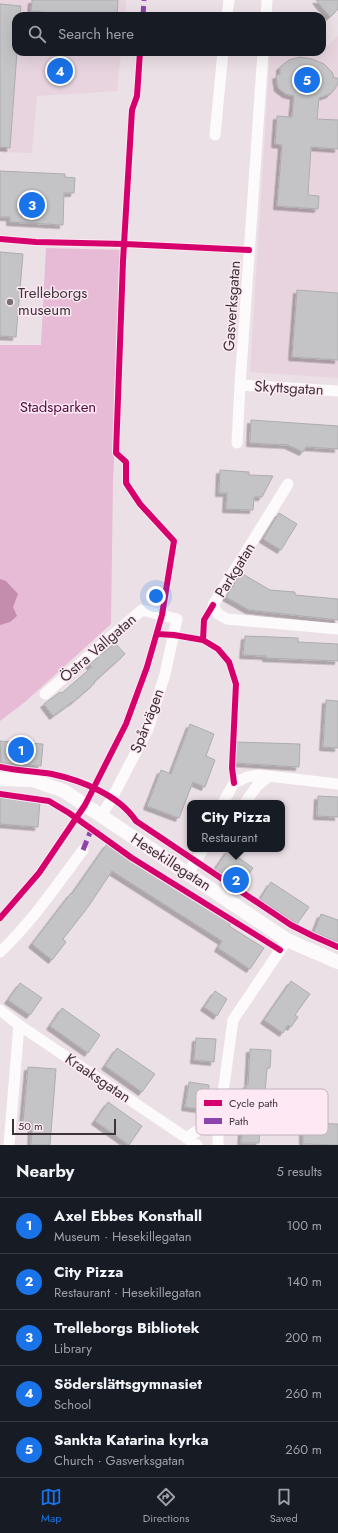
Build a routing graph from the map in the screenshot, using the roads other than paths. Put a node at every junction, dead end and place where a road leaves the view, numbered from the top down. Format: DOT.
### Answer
graph roads {
  1 [pos="228,0"];
  2 [pos="267,0"];
  3 [pos="227,12"];
  4 [pos="266,12"];
  5 [pos="223,56"];
  6 [pos="263,56"];
  7 [pos="215,135"];
  8 [pos="240,385"];
  9 [pos="338,391"];
  10 [pos="237,443"];
  11 [pos="288,484"];
  12 [pos="177,619"];
  13 [pos="338,629"];
  14 [pos="44,694"];
  15 [pos="269,776"];
  16 [pos="0,779"];
  17 [pos="338,784"];
  18 [pos="225,800"];
  19 [pos="247,800"];
  20 [pos="102,816"];
  21 [pos="83,850"];
  22 [pos="201,852"];
  23 [pos="188,873"];
  24 [pos="287,940"];
  25 [pos="0,952"];
  26 [pos="338,962"];
  27 [pos="0,1010"];
  28 [pos="19,1025"];
  29 [pos="224,1089"];
  30 [pos="196,1132"];
  31 [pos="186,1138"];
  32 [pos="9,1145"];
  33 [pos="197,1145"];
  1 -- 3 [label="street"];
  2 -- 4 [label="street"];
  5 -- 7 [label="street"];
  6 -- 8 [label="street, Gasverksgatan"];
  8 -- 9 [label="street, Skyttsgatan"];
  8 -- 10 [label="street, Gasverksgatan"];
  11 -- 13 [label="street, Parkgatan"];
  12 -- 14 [label="street, Östra Vallgatan"];
  12 -- 20 [label="street, Spårvägen"];
  15 -- 17 [label="street"];
  15 -- 18 [label="street"];
  15 -- 19 [label="street"];
  16 -- 20 [label="street, Hesekillegatan"];
  20 -- 23 [label="street, Hesekillegatan"];
  21 -- 25 [label="street"];
  22 -- 23 [label="street"];
  23 -- 24 [label="street, Hesekillegatan"];
  24 -- 26 [label="street, Hesekillegatan"];
  24 -- 29 [label="street"];
  27 -- 28 [label="street, Kraaksgatan"];
  28 -- 31 [label="street, Kraaksgatan"];
  28 -- 32 [label="street"];
  30 -- 31 [label="street"];
  31 -- 33 [label="street, Kraaksgatan"];
}
